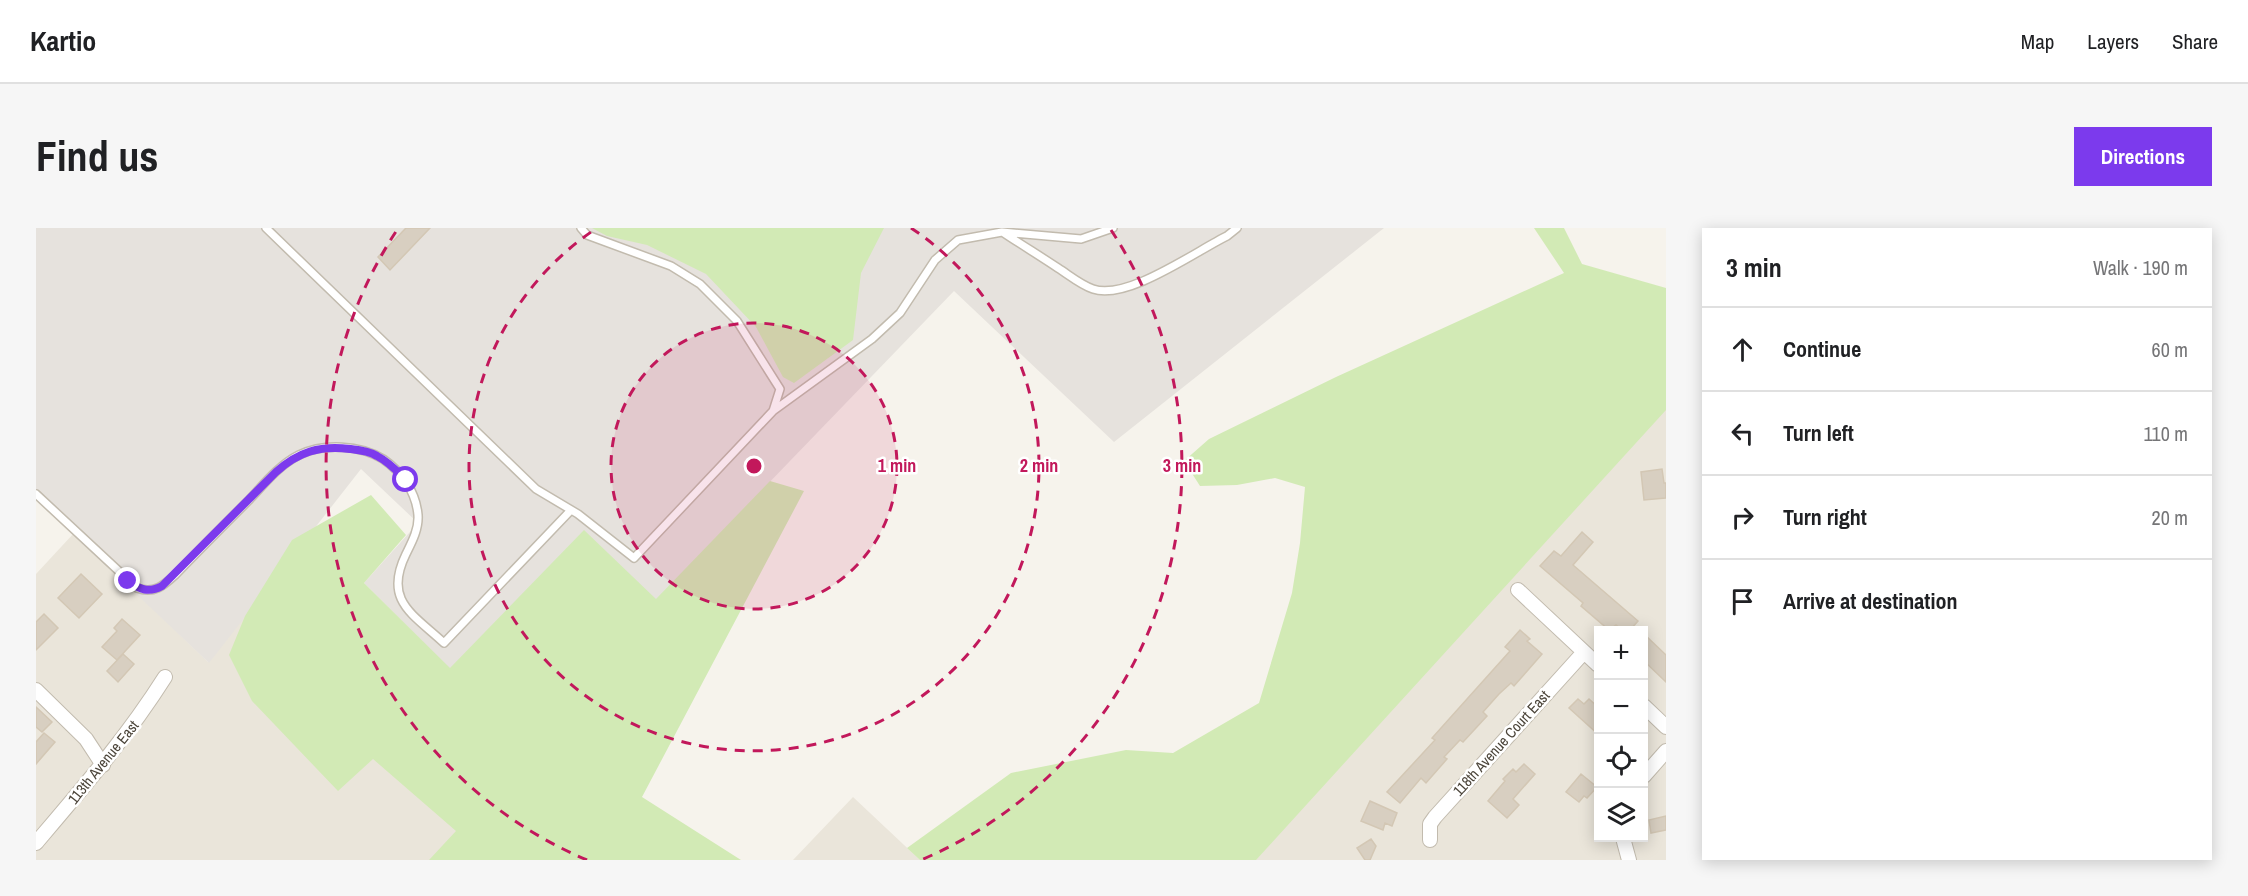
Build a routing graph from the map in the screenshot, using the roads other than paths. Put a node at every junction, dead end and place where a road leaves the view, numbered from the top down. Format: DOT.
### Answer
graph roads {
  1 [pos="266,228"];
  2 [pos="581,228"];
  3 [pos="1113,228"];
  4 [pos="1237,228"];
  5 [pos="1002,231"];
  6 [pos="773,411"];
  7 [pos="36,494"];
  8 [pos="571,510"];
  9 [pos="1518,590"];
  10 [pos="1584,652"];
  11 [pos="1594,661"];
  12 [pos="165,677"];
  13 [pos="36,690"];
  14 [pos="1648,710"];
  15 [pos="1666,727"];
  16 [pos="1666,751"];
  17 [pos="103,765"];
  18 [pos="1648,771"];
  19 [pos="1430,840"];
  20 [pos="1624,842"];
  21 [pos="36,843"];
  22 [pos="1629,860"];
  1 -- 8 [label="lane"];
  2 -- 6 [label="lane"];
  3 -- 5 [label="lane"];
  4 -- 5 [label="lane"];
  5 -- 6 [label="lane"];
  6 -- 8 [label="lane"];
  7 -- 8 [label="lane"];
  9 -- 10 [label="street"];
  10 -- 11 [label="street"];
  10 -- 19 [label="street, 118th Avenue Court East"];
  12 -- 17 [label="street, 113th Avenue East"];
  13 -- 17 [label="street"];
  14 -- 15 [label="street"];
  16 -- 18 [label="street"];
  17 -- 21 [label="street, 113th Avenue East"];
  20 -- 22 [label="street"];
}
